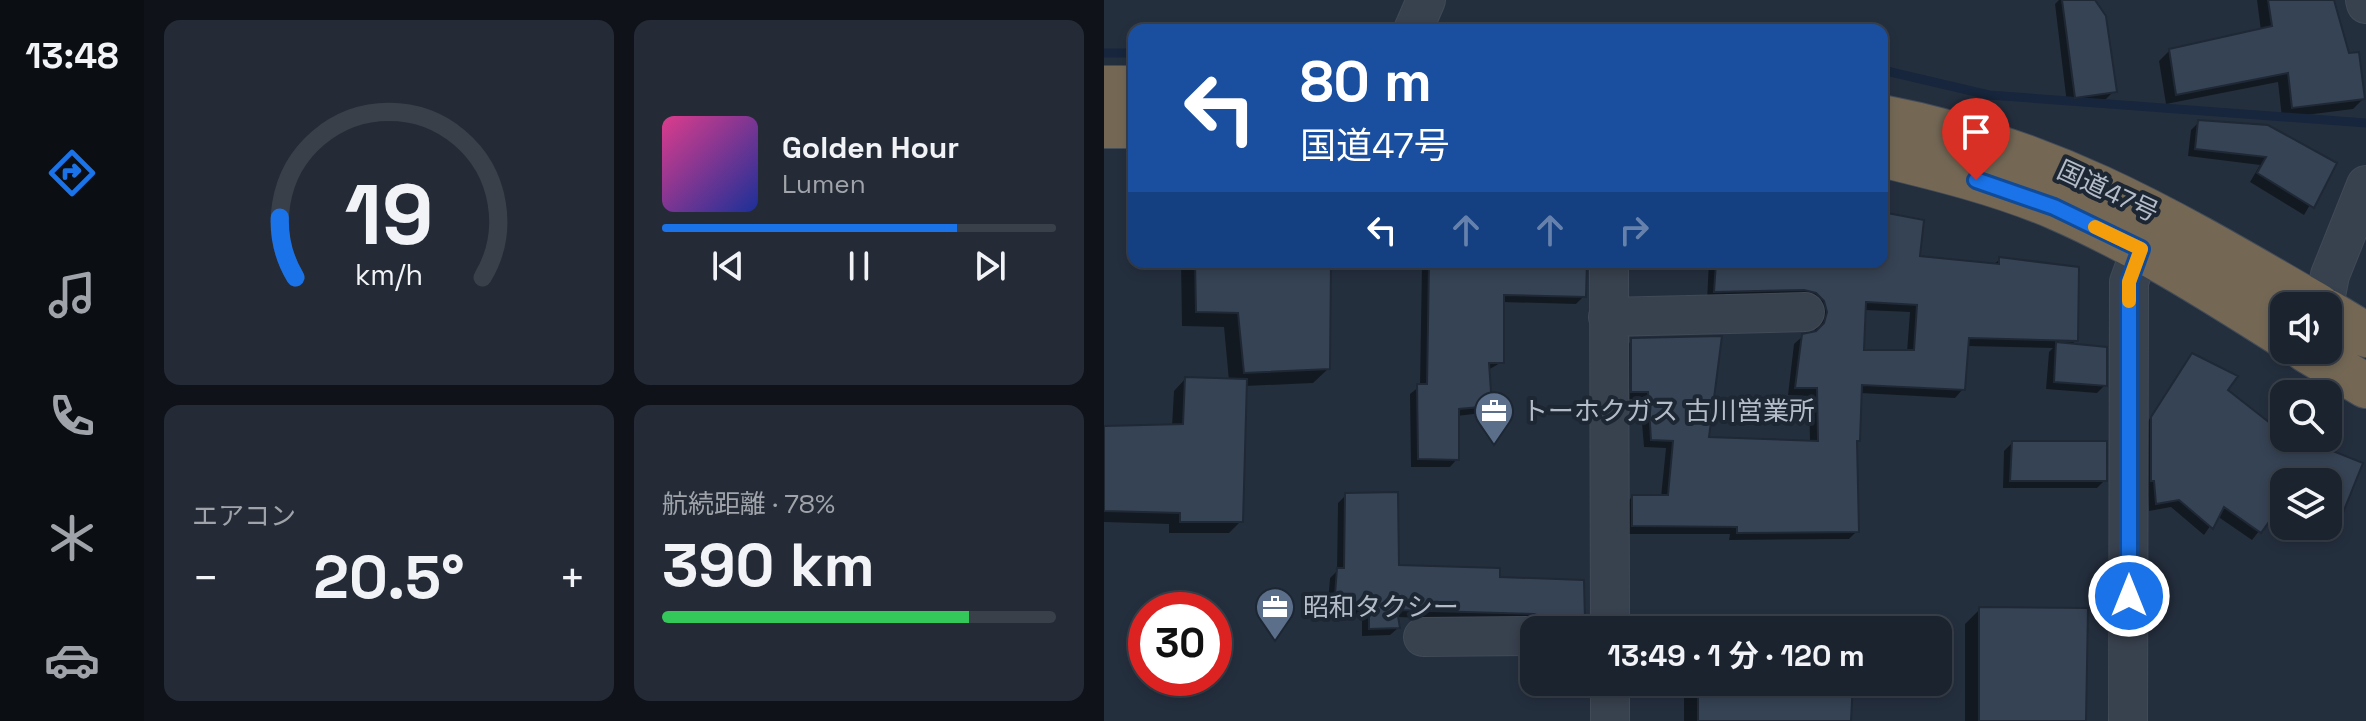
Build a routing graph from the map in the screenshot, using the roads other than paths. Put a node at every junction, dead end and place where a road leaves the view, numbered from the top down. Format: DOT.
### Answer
graph roads {
  1 [pos="1426,0"];
  2 [pos="1416,24"];
  3 [pos="1104,88"];
  4 [pos="1128,88"];
  5 [pos="1888,118"];
  6 [pos="1104,126"];
  7 [pos="1128,126"];
  8 [pos="1888,156"];
  9 [pos="2366,185"];
  10 [pos="2141,249"];
  11 [pos="1609,268"];
  12 [pos="2294,292"];
  13 [pos="2327,292"];
  14 [pos="1805,312"];
  15 [pos="1608,317"];
  16 [pos="2342,320"];
  17 [pos="2270,327"];
  18 [pos="2366,335"];
  19 [pos="2329,364"];
  20 [pos="2366,386"];
  21 [pos="1610,616"];
  22 [pos="1520,636"];
  23 [pos="1423,637"];
  24 [pos="1610,696"];
  25 [pos="1610,721"];
  26 [pos="2128,721"];
  1 -- 2 [label="street"];
  3 -- 4 [label="highway"];
  5 -- 12 [label="highway, 国道47号"];
  6 -- 7 [label="highway"];
  8 -- 10 [label="highway, 国道47号"];
  9 -- 13 [label="street"];
  10 -- 17 [label="highway, 国道47号"];
  10 -- 26 [label="street"];
  11 -- 15 [label="street"];
  14 -- 15 [label="street"];
  15 -- 21 [label="street"];
  16 -- 18 [label="highway"];
  19 -- 20 [label="highway"];
  22 -- 23 [label="street"];
  24 -- 25 [label="street"];
}
